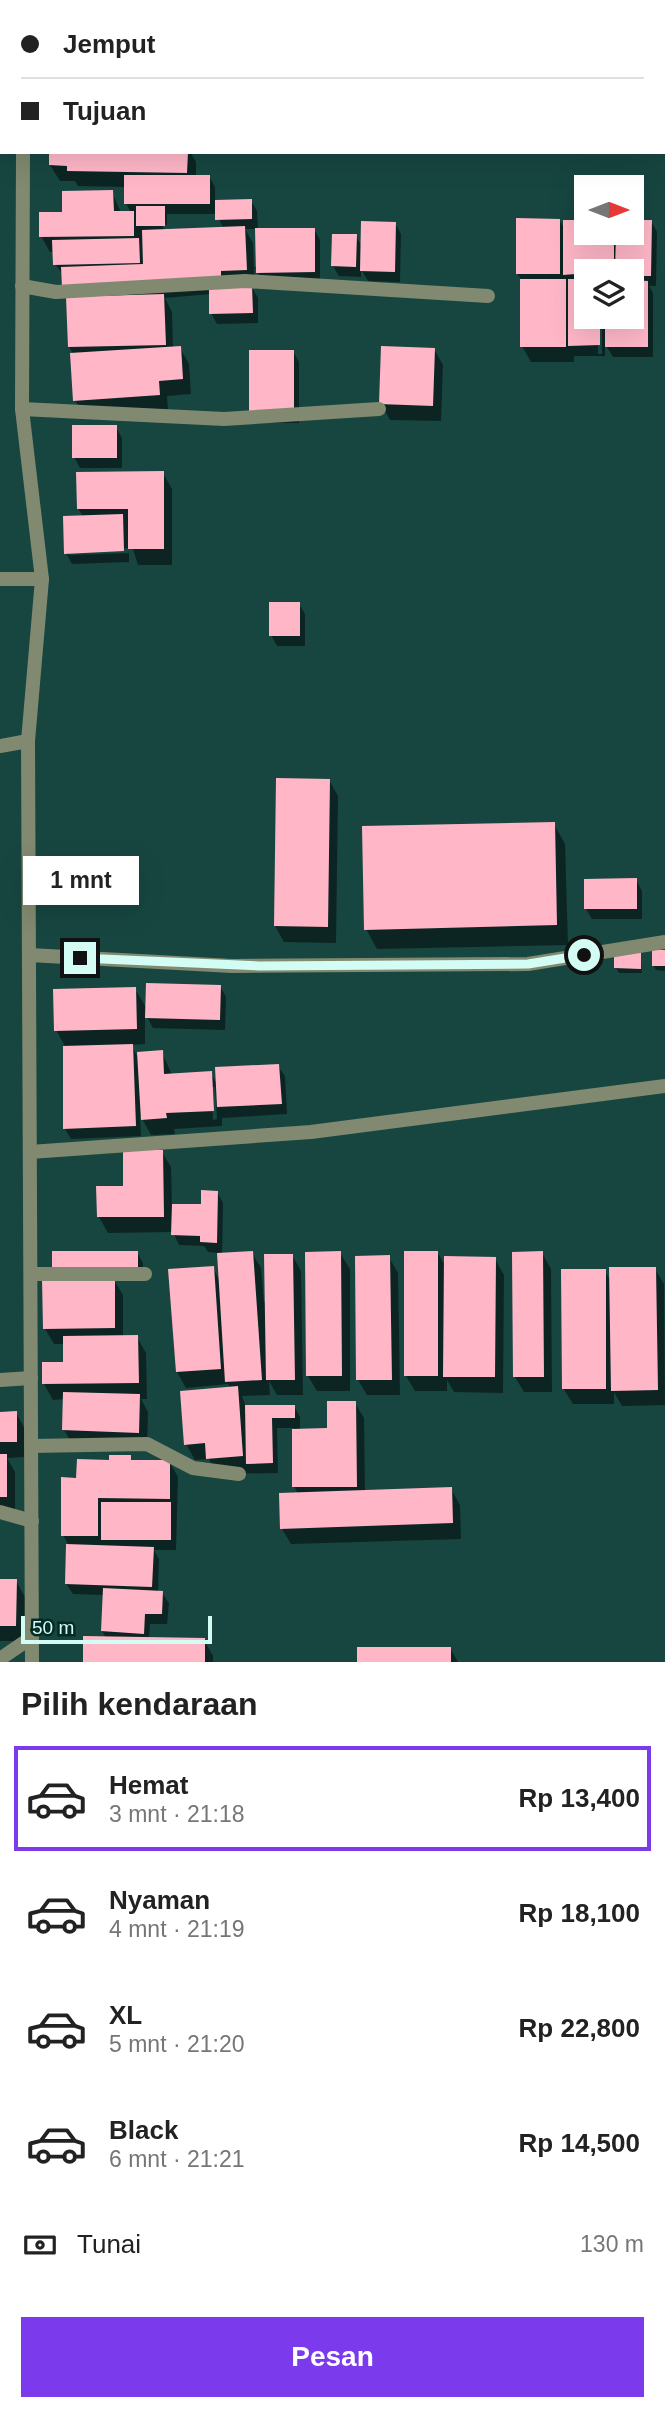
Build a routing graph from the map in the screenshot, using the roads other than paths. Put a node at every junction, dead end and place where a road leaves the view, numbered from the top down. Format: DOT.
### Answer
graph roads {
  1 [pos="23,154"];
  2 [pos="22,286"];
  3 [pos="488,296"];
  4 [pos="22,410"];
  5 [pos="379,410"];
  6 [pos="0,579"];
  7 [pos="41,579"];
  8 [pos="28,741"];
  9 [pos="0,746"];
  10 [pos="665,943"];
  11 [pos="29,955"];
  12 [pos="665,1086"];
  13 [pos="30,1152"];
  14 [pos="31,1274"];
  15 [pos="145,1274"];
  16 [pos="31,1378"];
  17 [pos="0,1380"];
  18 [pos="31,1446"];
  19 [pos="239,1474"];
  20 [pos="0,1512"];
  21 [pos="32,1521"];
  22 [pos="32,1637"];
  23 [pos="0,1659"];
  24 [pos="32,1662"];
  1 -- 2 [label="street"];
  2 -- 3 [label="street"];
  2 -- 4 [label="street"];
  4 -- 5 [label="street"];
  4 -- 7 [label="street"];
  6 -- 7 [label="street"];
  7 -- 8 [label="street"];
  8 -- 9 [label="street"];
  8 -- 11 [label="street"];
  10 -- 11 [label="street"];
  11 -- 13 [label="street"];
  12 -- 13 [label="street"];
  13 -- 14 [label="street"];
  14 -- 15 [label="street"];
  14 -- 16 [label="street"];
  16 -- 17 [label="street"];
  16 -- 18 [label="street"];
  18 -- 19 [label="street"];
  18 -- 21 [label="street"];
  20 -- 21 [label="street"];
  21 -- 22 [label="street"];
  22 -- 23 [label="street"];
  22 -- 24 [label="street"];
}
